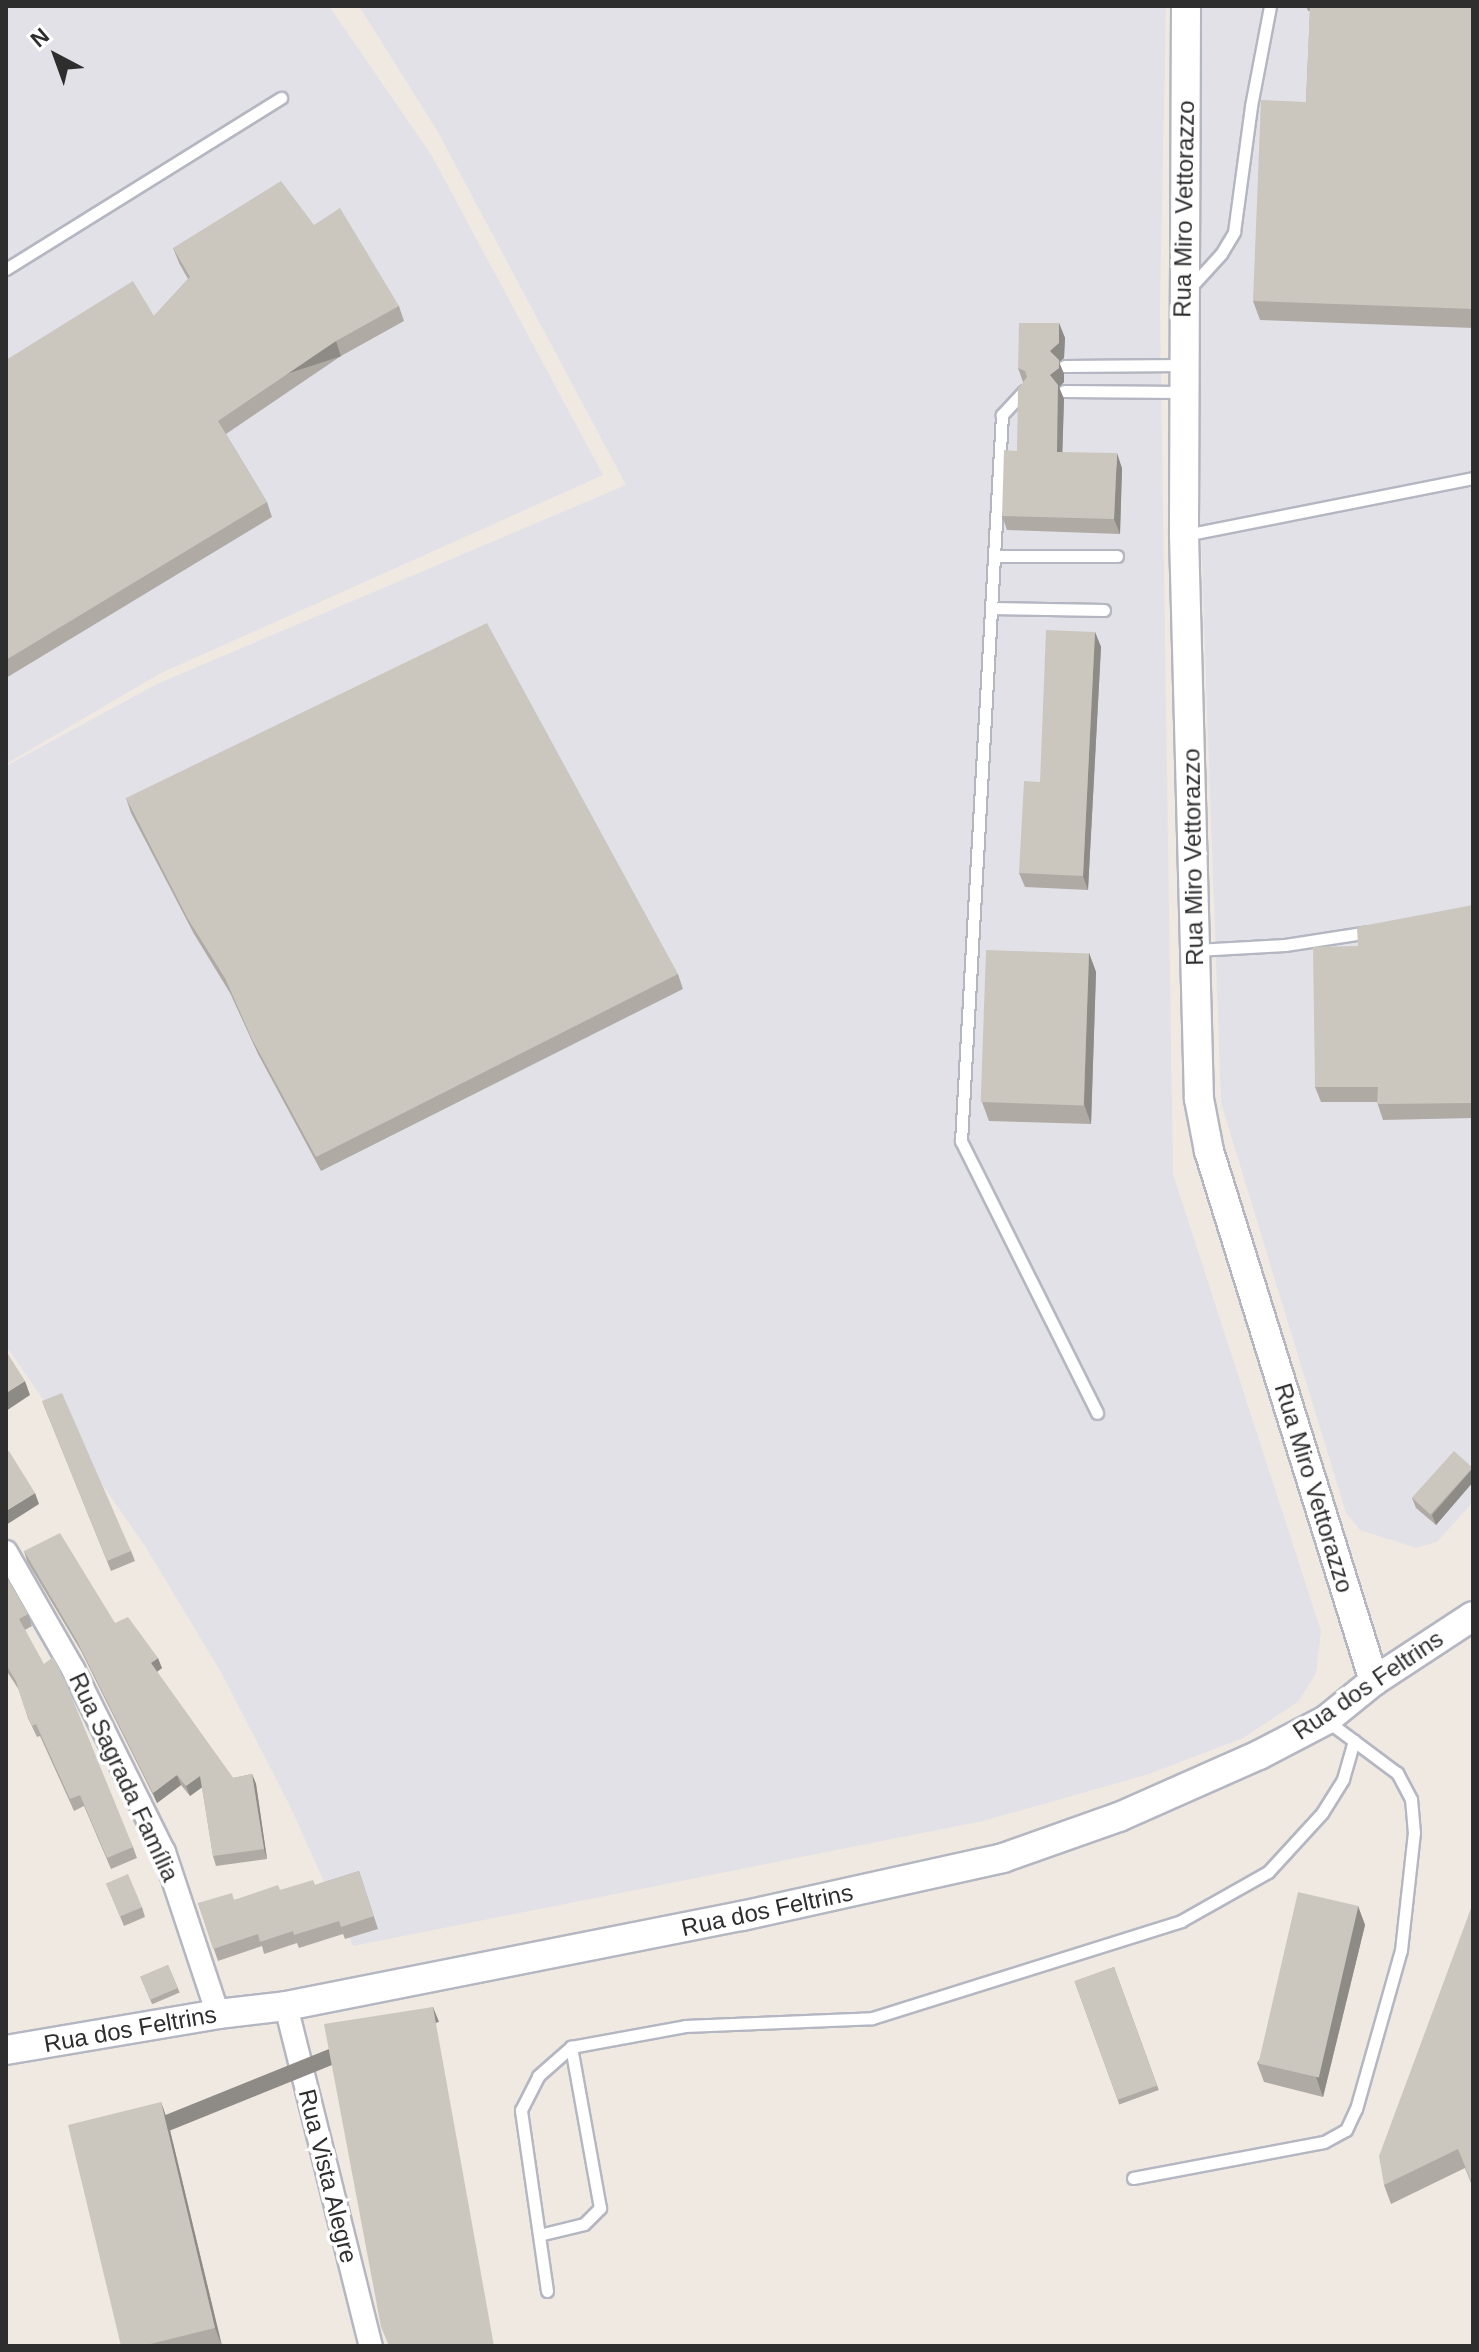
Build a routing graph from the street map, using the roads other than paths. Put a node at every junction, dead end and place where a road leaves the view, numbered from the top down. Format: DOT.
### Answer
graph roads {
  1 [pos="1186,6"];
  2 [pos="1270,6"];
  3 [pos="281,98"];
  4 [pos="6,269"];
  5 [pos="1183,295"];
  6 [pos="1064,366"];
  7 [pos="1183,379"];
  8 [pos="1024,391"];
  9 [pos="1064,391"];
  10 [pos="1473,478"];
  11 [pos="1184,535"];
  12 [pos="995,556"];
  13 [pos="1117,556"];
  14 [pos="991,608"];
  15 [pos="1104,610"];
  16 [pos="1388,929"];
  17 [pos="1195,950"];
  18 [pos="1097,1413"];
  19 [pos="6,1552"];
  20 [pos="1473,1616"];
  21 [pos="1374,1681"];
  22 [pos="1326,1720"];
  23 [pos="1354,1741"];
  24 [pos="286,2006"];
  25 [pos="218,2014"];
  26 [pos="571,2047"];
  27 [pos="6,2050"];
  28 [pos="1133,2178"];
  29 [pos="539,2235"];
  30 [pos="547,2291"];
  31 [pos="366,2341"];
  1 -- 5 [label="street, Rua Miro Vettorazzo"];
  2 -- 5 [label="lane"];
  3 -- 4 [label="lane"];
  5 -- 7 [label="street, Rua Miro Vettorazzo"];
  6 -- 7 [label="lane"];
  7 -- 9 [label="lane"];
  7 -- 11 [label="street, Rua Miro Vettorazzo"];
  8 -- 12 [label="lane"];
  10 -- 11 [label="lane"];
  11 -- 17 [label="street, Rua Miro Vettorazzo"];
  12 -- 13 [label="lane"];
  12 -- 14 [label="lane"];
  14 -- 15 [label="lane"];
  14 -- 18 [label="lane"];
  16 -- 17 [label="lane"];
  17 -- 21 [label="street, Rua Miro Vettorazzo"];
  19 -- 25 [label="street, Rua Sagrada Família"];
  20 -- 21 [label="street, Rua dos Feltrins"];
  21 -- 22 [label="street, Rua dos Feltrins"];
  22 -- 23 [label="lane"];
  22 -- 24 [label="street, Rua dos Feltrins"];
  23 -- 26 [label="lane"];
  23 -- 28 [label="lane"];
  24 -- 25 [label="street, Rua dos Feltrins"];
  24 -- 31 [label="street, Rua Vista Alegre"];
  25 -- 27 [label="street, Rua dos Feltrins"];
  26 -- 29 [label="lane"];
  26 -- 29 [label="lane"];
  29 -- 30 [label="lane"];
}
